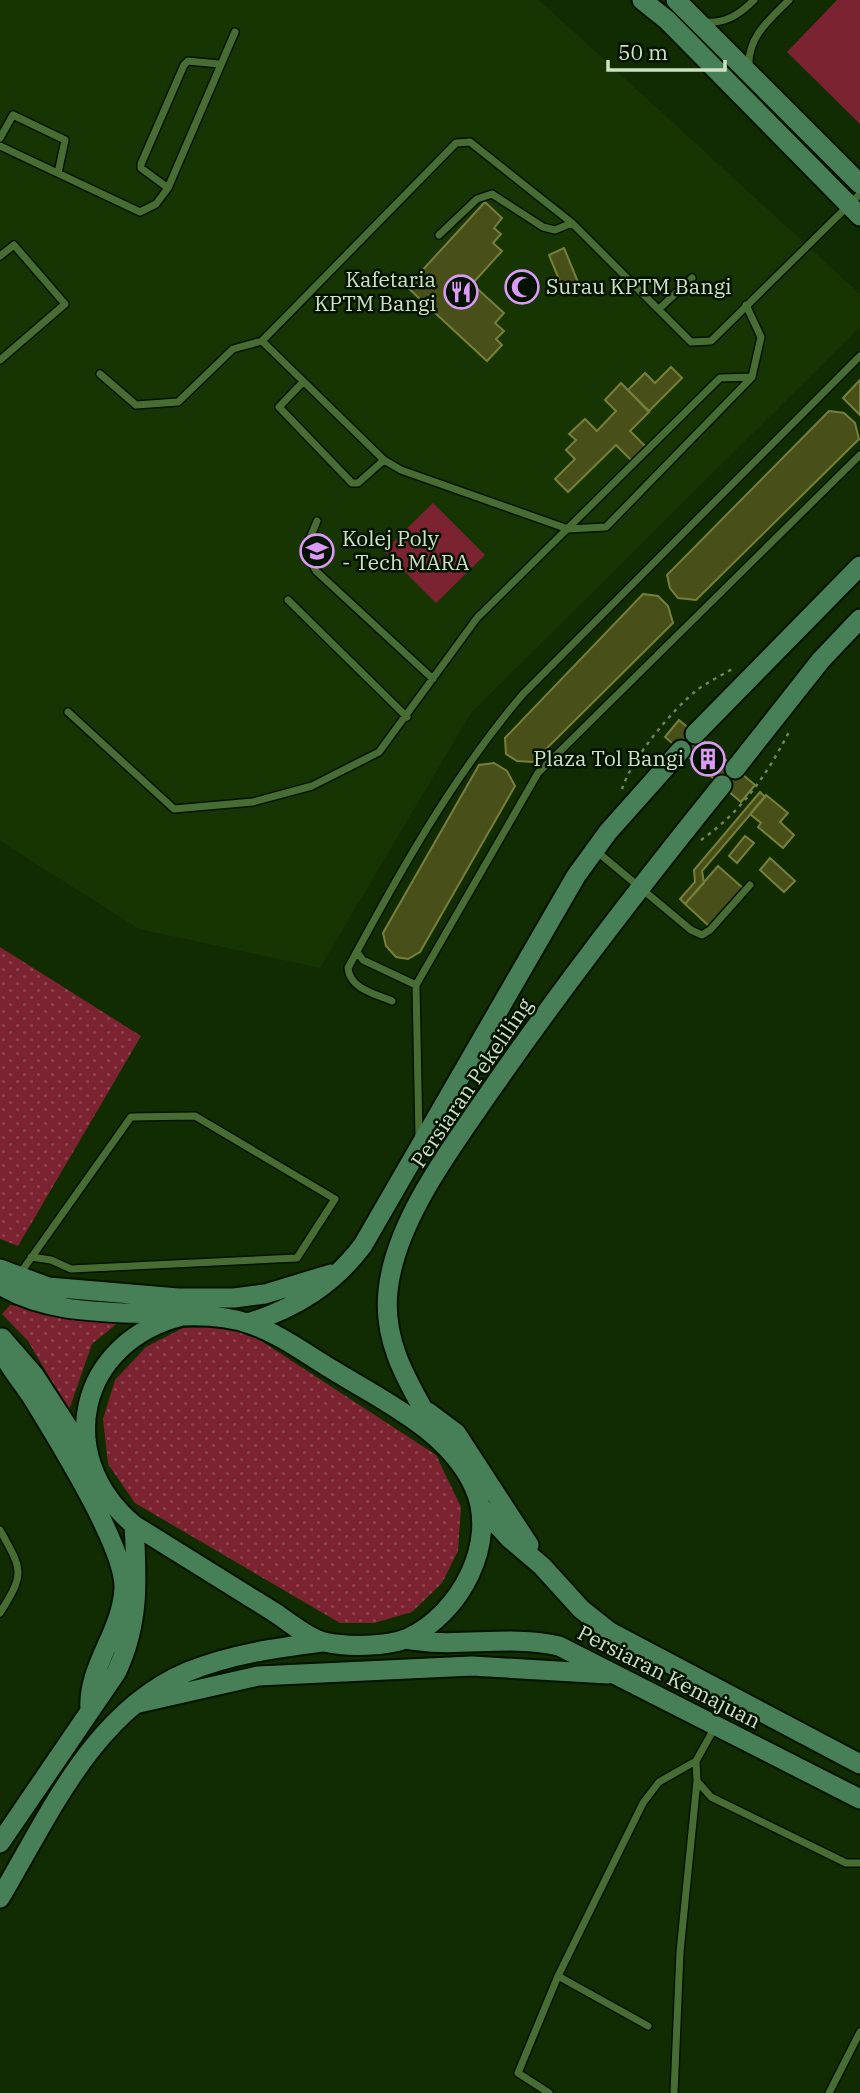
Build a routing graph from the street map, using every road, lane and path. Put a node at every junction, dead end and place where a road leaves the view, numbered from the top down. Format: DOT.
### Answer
graph roads {
  1 [pos="642,0"];
  2 [pos="676,0"];
  3 [pos="754,0"];
  4 [pos="789,0"];
  5 [pos="695,21"];
  6 [pos="235,32"];
  7 [pos="219,64"];
  8 [pos="750,74"];
  9 [pos="0,138"];
  10 [pos="0,146"];
  11 [pos="58,173"];
  12 [pos="860,184"];
  13 [pos="168,188"];
  14 [pos="856,205"];
  15 [pos="572,223"];
  16 [pos="439,235"];
  17 [pos="0,256"];
  18 [pos="692,278"];
  19 [pos="746,304"];
  20 [pos="659,309"];
  21 [pos="262,341"];
  22 [pos="860,356"];
  23 [pos="0,360"];
  24 [pos="100,374"];
  25 [pos="752,376"];
  26 [pos="303,382"];
  27 [pos="860,455"];
  28 [pos="383,460"];
  29 [pos="317,521"];
  30 [pos="568,529"];
  31 [pos="860,566"];
  32 [pos="288,600"];
  33 [pos="860,619"];
  34 [pos="737,666"];
  35 [pos="433,679"];
  36 [pos="68,712"];
  37 [pos="407,717"];
  38 [pos="695,734"];
  39 [pos="681,750"];
  40 [pos="735,769"];
  41 [pos="722,785"];
  42 [pos="619,798"];
  43 [pos="595,850"];
  44 [pos="750,885"];
  45 [pos="640,887"];
  46 [pos="357,952"];
  47 [pos="416,985"];
  48 [pos="391,1002"];
  49 [pos="419,1149"];
  50 [pos="39,1244"];
  51 [pos="31,1257"];
  52 [pos="51,1260"];
  53 [pos="0,1269"];
  54 [pos="342,1270"];
  55 [pos="19,1276"];
  56 [pos="0,1285"];
  57 [pos="182,1316"];
  58 [pos="248,1323"];
  59 [pos="0,1335"];
  60 [pos="0,1348"];
  61 [pos="424,1410"];
  62 [pos="442,1444"];
  63 [pos="88,1459"];
  64 [pos="481,1507"];
  65 [pos="134,1525"];
  66 [pos="0,1530"];
  67 [pos="542,1566"];
  68 [pos="0,1613"];
  69 [pos="405,1639"];
  70 [pos="322,1642"];
  71 [pos="616,1674"];
  72 [pos="139,1703"];
  73 [pos="90,1710"];
  74 [pos="715,1727"];
  75 [pos="696,1761"];
  76 [pos="860,1764"];
  77 [pos="697,1781"];
  78 [pos="860,1799"];
  79 [pos="6,1826"];
  80 [pos="0,1843"];
  81 [pos="860,1863"];
  82 [pos="0,1898"];
  83 [pos="558,1976"];
  84 [pos="648,2026"];
  85 [pos="860,2032"];
  86 [pos="549,2093"];
  87 [pos="674,2093"];
  88 [pos="829,2093"];
  1 -- 14 [label="main road"];
  2 -- 5 [label="main road"];
  3 -- 5 [label="lane"];
  4 -- 8 [label="lane"];
  5 -- 8 [label="main road"];
  6 -- 7 [label="lane"];
  7 -- 13 [label="lane"];
  7 -- 13 [label="lane"];
  8 -- 12 [label="main road"];
  9 -- 11 [label="lane"];
  10 -- 11 [label="lane"];
  11 -- 13 [label="lane"];
  14 -- 19 [label="lane"];
  15 -- 16 [label="lane"];
  15 -- 20 [label="lane"];
  15 -- 21 [label="lane"];
  17 -- 23 [label="lane"];
  18 -- 20 [label="lane"];
  19 -- 20 [label="lane"];
  19 -- 25 [label="lane"];
  21 -- 24 [label="lane"];
  21 -- 26 [label="lane"];
  22 -- 46 [label="lane"];
  25 -- 30 [label="lane"];
  25 -- 30 [label="lane"];
  26 -- 28 [label="lane"];
  26 -- 28 [label="lane"];
  27 -- 47 [label="lane"];
  28 -- 30 [label="lane"];
  29 -- 35 [label="lane"];
  30 -- 35 [label="lane"];
  31 -- 38 [label="main road"];
  32 -- 37 [label="lane"];
  33 -- 40 [label="main road"];
  34 -- 42 [label="path"];
  35 -- 37 [label="lane"];
  36 -- 37 [label="lane"];
  39 -- 43 [label="main road, Persiaran Pekeliling"];
  41 -- 45 [label="main road, Persiaran Pekeliling"];
  43 -- 45 [label="lane"];
  43 -- 49 [label="main road, Persiaran Pekeliling"];
  44 -- 45 [label="lane"];
  45 -- 61 [label="main road, Persiaran Pekeliling"];
  46 -- 47 [label="lane"];
  46 -- 48 [label="lane"];
  47 -- 49 [label="lane"];
  49 -- 54 [label="main road, Persiaran Pekeliling"];
  50 -- 51 [label="lane"];
  50 -- 52 [label="lane"];
  50 -- 52 [label="lane"];
  51 -- 52 [label="lane"];
  51 -- 55 [label="lane"];
  53 -- 55 [label="main road"];
  54 -- 55 [label="main road"];
  54 -- 58 [label="main road, Persiaran Pekeliling"];
  56 -- 57 [label="main road"];
  57 -- 58 [label="main road"];
  57 -- 63 [label="main road"];
  58 -- 62 [label="main road"];
  59 -- 63 [label="main road"];
  60 -- 73 [label="main road"];
  61 -- 62 [label="main road, Persiaran Pekeliling"];
  61 -- 67 [label="main road"];
  62 -- 64 [label="main road"];
  63 -- 65 [label="main road"];
  64 -- 67 [label="main road, Persiaran Kemajuan"];
  64 -- 69 [label="main road"];
  65 -- 70 [label="main road"];
  65 -- 73 [label="main road"];
  66 -- 68 [label="lane"];
  67 -- 76 [label="main road, Persiaran Kemajuan"];
  69 -- 70 [label="main road"];
  69 -- 71 [label="main road, Persiaran Kemajuan"];
  70 -- 72 [label="main road"];
  71 -- 72 [label="main road"];
  71 -- 74 [label="main road, Persiaran Kemajuan"];
  72 -- 82 [label="main road"];
  73 -- 79 [label="main road"];
  74 -- 75 [label="lane"];
  74 -- 78 [label="main road, Persiaran Kemajuan"];
  75 -- 77 [label="lane"];
  75 -- 83 [label="lane"];
  77 -- 81 [label="lane"];
  77 -- 87 [label="lane"];
  79 -- 80 [label="main road"];
  83 -- 84 [label="lane"];
  83 -- 86 [label="lane"];
  85 -- 88 [label="lane"];
}
